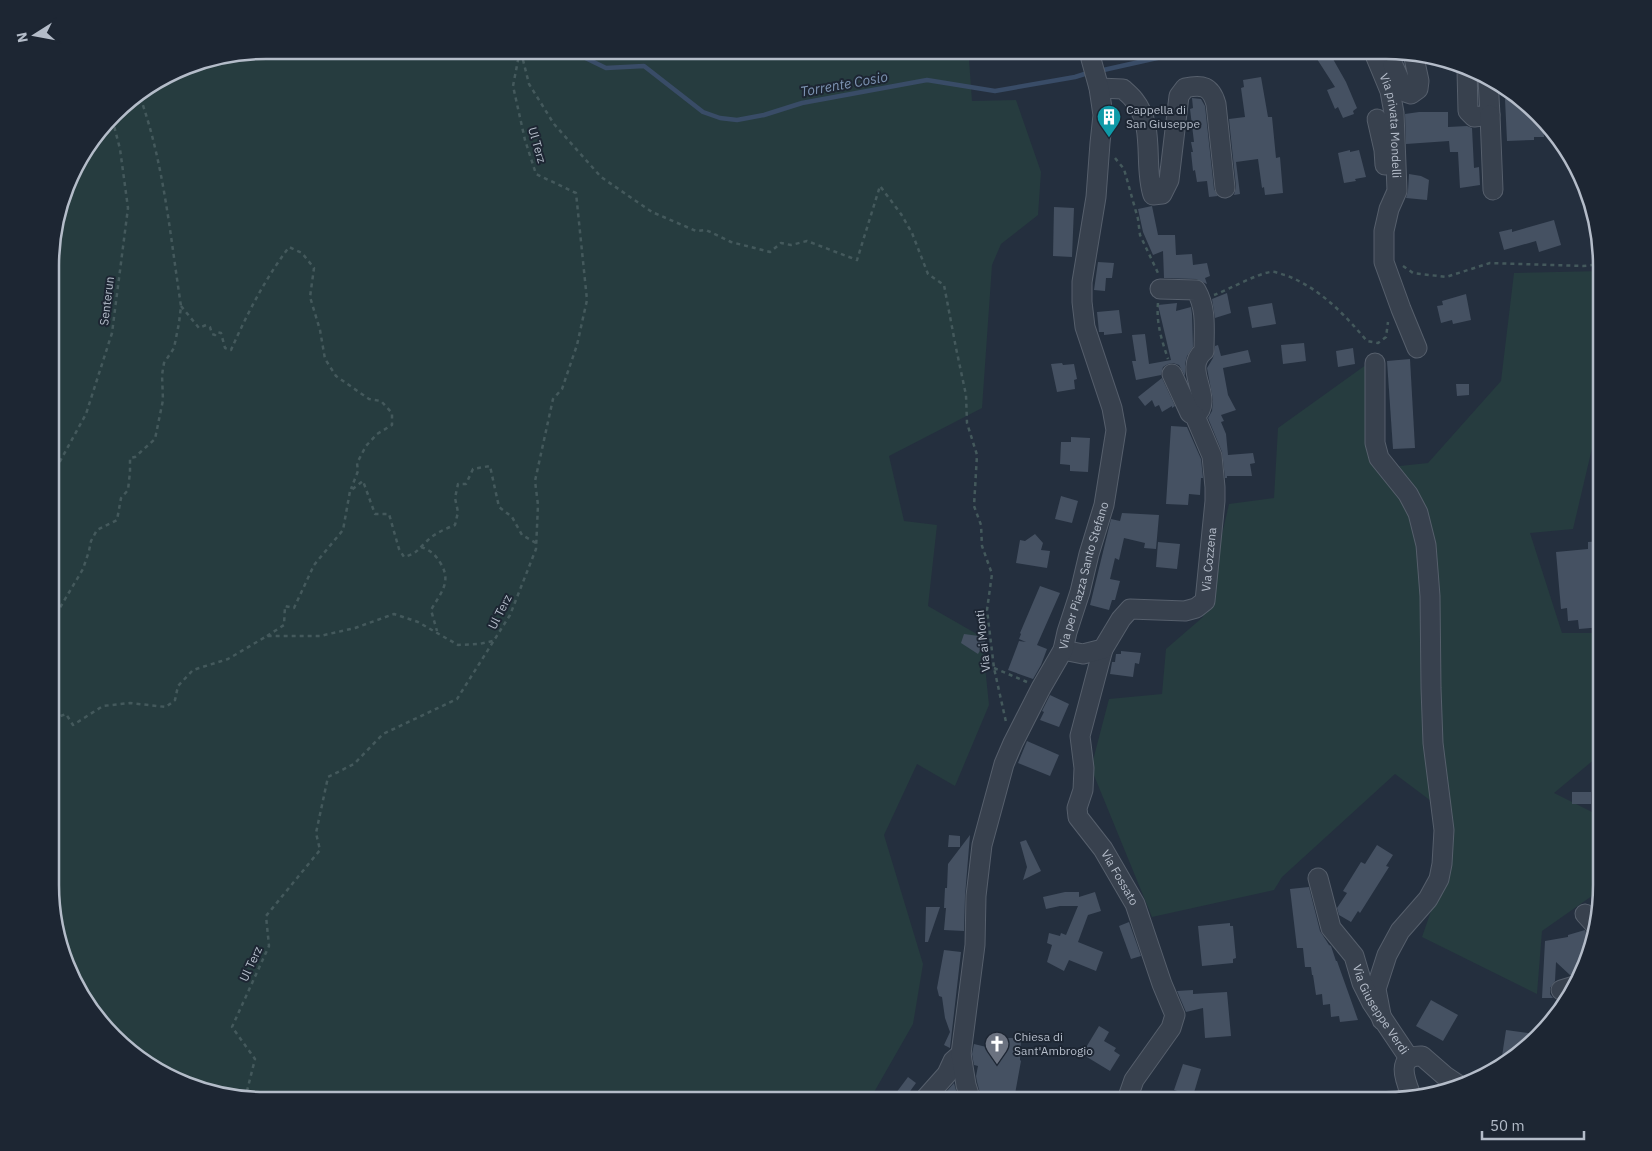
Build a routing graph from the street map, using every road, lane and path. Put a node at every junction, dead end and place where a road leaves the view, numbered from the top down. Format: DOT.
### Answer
graph roads {
  1 [pos="518,59"];
  2 [pos="522,59"];
  3 [pos="1091,59"];
  4 [pos="1377,59"];
  5 [pos="1390,59"];
  6 [pos="1415,61"];
  7 [pos="1466,74"];
  8 [pos="1488,85"];
  9 [pos="1100,88"];
  10 [pos="141,100"];
  11 [pos="1490,115"];
  12 [pos="1376,119"];
  13 [pos="114,125"];
  14 [pos="1100,144"];
  15 [pos="1225,188"];
  16 [pos="1493,190"];
  17 [pos="1389,209"];
  18 [pos="1400,264"];
  19 [pos="1593,265"];
  20 [pos="1160,288"];
  21 [pos="1202,300"];
  22 [pos="181,306"];
  23 [pos="1387,316"];
  24 [pos="1417,348"];
  25 [pos="1374,363"];
  26 [pos="1172,374"];
  27 [pos="1195,416"];
  28 [pos="59,463"];
  29 [pos="350,491"];
  30 [pos="536,543"];
  31 [pos="421,548"];
  32 [pos="59,611"];
  33 [pos="437,633"];
  34 [pos="267,636"];
  35 [pos="494,640"];
  36 [pos="1104,648"];
  37 [pos="1063,650"];
  38 [pos="994,668"];
  39 [pos="1041,688"];
  40 [pos="59,717"];
  41 [pos="1005,717"];
  42 [pos="1318,878"];
  43 [pos="1382,1020"];
  44 [pos="961,1054"];
  45 [pos="1409,1058"];
  46 [pos="1453,1081"];
  47 [pos="247,1091"];
  48 [pos="1409,1091"];
  49 [pos="930,1092"];
  50 [pos="968,1092"];
  51 [pos="1130,1092"];
  1 -- 30 [label="path, Ul Terz"];
  2 -- 38 [label="path, Via ai Monti"];
  3 -- 9 [label="street, Via per Piazza Santo Stefano"];
  4 -- 17 [label="street, Via privata Mondelli"];
  5 -- 6 [label="street, Via privata Mondelli"];
  7 -- 11 [label="street"];
  8 -- 11 [label="street"];
  9 -- 14 [label="street, Via per Piazza Santo Stefano"];
  9 -- 15 [label="street"];
  10 -- 22 [label="path"];
  11 -- 16 [label="street"];
  12 -- 17 [label="street"];
  13 -- 28 [label="path, Senterun"];
  14 -- 20 [label="path"];
  14 -- 37 [label="street, Via per Piazza Santo Stefano"];
  17 -- 24 [label="street, Via privata Mondelli"];
  18 -- 19 [label="path"];
  20 -- 21 [label="street"];
  20 -- 26 [label="path"];
  21 -- 23 [label="path"];
  21 -- 27 [label="street"];
  22 -- 29 [label="path"];
  22 -- 32 [label="path"];
  25 -- 43 [label="street"];
  26 -- 27 [label="street"];
  27 -- 36 [label="street, Via Cozzena"];
  29 -- 31 [label="path"];
  29 -- 34 [label="path"];
  30 -- 31 [label="path"];
  30 -- 35 [label="path, Ul Terz"];
  31 -- 33 [label="path"];
  33 -- 34 [label="path"];
  33 -- 35 [label="path"];
  34 -- 40 [label="path"];
  35 -- 47 [label="path, Ul Terz"];
  36 -- 37 [label="street"];
  36 -- 51 [label="street, Via Fossato"];
  37 -- 39 [label="street, Via per Piazza Santo Stefano"];
  38 -- 39 [label="path"];
  38 -- 41 [label="path, Via ai Monti"];
  39 -- 44 [label="street, Via per Piazza Santo Stefano"];
  42 -- 43 [label="street, Via Giuseppe Verdi"];
  43 -- 45 [label="street, Via Giuseppe Verdi"];
  44 -- 49 [label="street"];
  44 -- 50 [label="street"];
  45 -- 46 [label="street, Via Giuseppe Verdi"];
  45 -- 48 [label="street, Via Giuseppe Verdi"];
}
